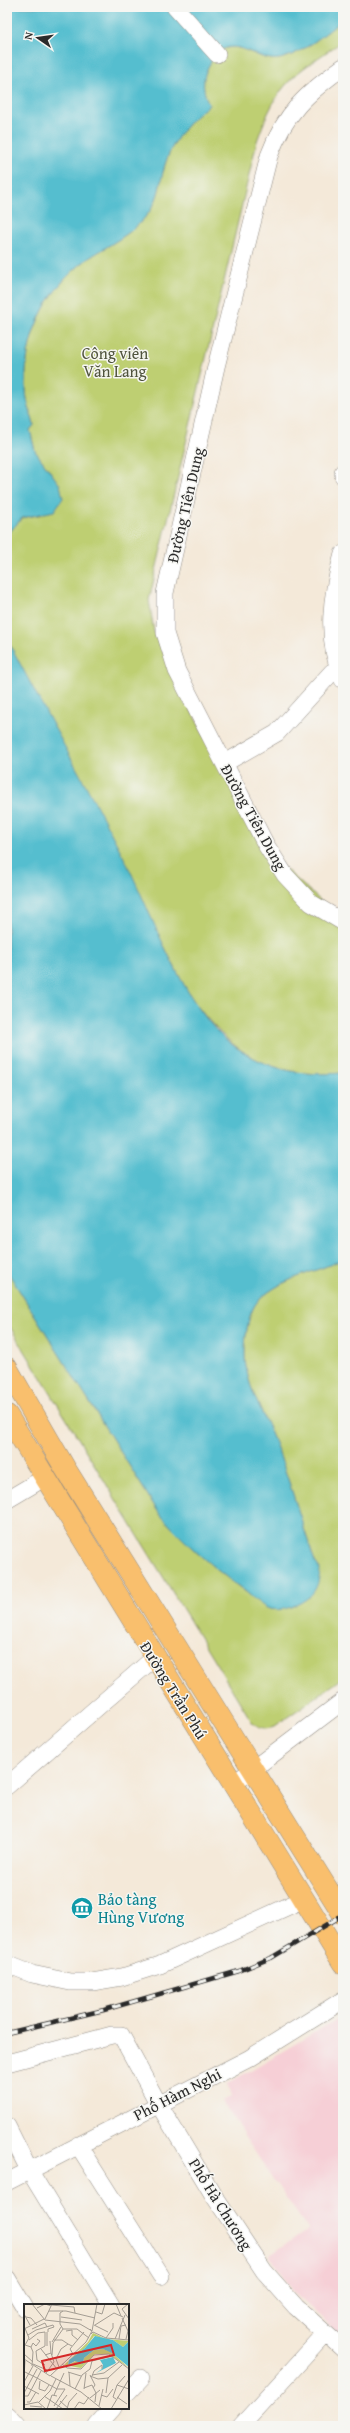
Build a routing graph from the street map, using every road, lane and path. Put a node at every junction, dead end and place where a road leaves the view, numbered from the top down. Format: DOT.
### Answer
graph roads {
  1 [pos="175,7"];
  2 [pos="217,54"];
  3 [pos="343,67"];
  4 [pos="343,472"];
  5 [pos="343,476"];
  6 [pos="343,554"];
  7 [pos="338,598"];
  8 [pos="341,675"];
  9 [pos="225,763"];
  10 [pos="343,922"];
  11 [pos="7,1368"];
  12 [pos="7,1415"];
  13 [pos="44,1478"];
  14 [pos="7,1500"];
  15 [pos="154,1658"];
  16 [pos="343,1701"];
  17 [pos="253,1769"];
  18 [pos="232,1785"];
  19 [pos="7,1786"];
  20 [pos="304,1899"];
  21 [pos="343,1914"];
  22 [pos="343,1963"];
  23 [pos="7,1964"];
  24 [pos="343,2000"];
  25 [pos="7,2063"];
  26 [pos="158,2103"];
  27 [pos="7,2126"];
  28 [pos="78,2145"];
  29 [pos="29,2170"];
  30 [pos="7,2182"];
  31 [pos="160,2276"];
  32 [pos="7,2278"];
  33 [pos="110,2304"];
  34 [pos="24,2306"];
  35 [pos="325,2334"];
  36 [pos="343,2349"];
  37 [pos="140,2378"];
  38 [pos="129,2391"];
  39 [pos="112,2409"];
  40 [pos="7,2415"];
  41 [pos="18,2426"];
  42 [pos="96,2426"];
  43 [pos="241,2426"];
  1 -- 2 [label="street"];
  3 -- 9 [label="street, Đường Tiên Dung"];
  4 -- 5 [label="street"];
  6 -- 7 [label="street"];
  7 -- 8 [label="street"];
  8 -- 9 [label="street"];
  9 -- 10 [label="street, Đường Tiên Dung"];
  11 -- 17 [label="main road, Đường Trần Phú"];
  12 -- 13 [label="main road, Đường Trần Phú"];
  13 -- 14 [label="street"];
  13 -- 15 [label="main road, Đường Trần Phú"];
  15 -- 18 [label="main road, Đường Trần Phú"];
  15 -- 19 [label="street"];
  16 -- 17 [label="street"];
  17 -- 18 [label="street"];
  17 -- 21 [label="main road, Đường Trần Phú"];
  18 -- 20 [label="main road, Đường Trần Phú"];
  20 -- 22 [label="main road, Đường Trần Phú"];
  20 -- 23 [label="street"];
  24 -- 26 [label="street, Phố Hàm Nghi"];
  25 -- 26 [label="street, Phố Hà Chương"];
  26 -- 28 [label="street, Phố Hàm Nghi"];
  26 -- 35 [label="street, Phố Hà Chương"];
  27 -- 29 [label="street"];
  28 -- 29 [label="street, Phố Hàm Nghi"];
  28 -- 31 [label="street"];
  29 -- 30 [label="street, Phố Hàm Nghi"];
  29 -- 33 [label="street"];
  32 -- 34 [label="street"];
  35 -- 36 [label="street, Phố Hà Chương"];
  35 -- 43 [label="street"];
  37 -- 38 [label="street"];
  39 -- 42 [label="street"];
  40 -- 41 [label="street"];
}
